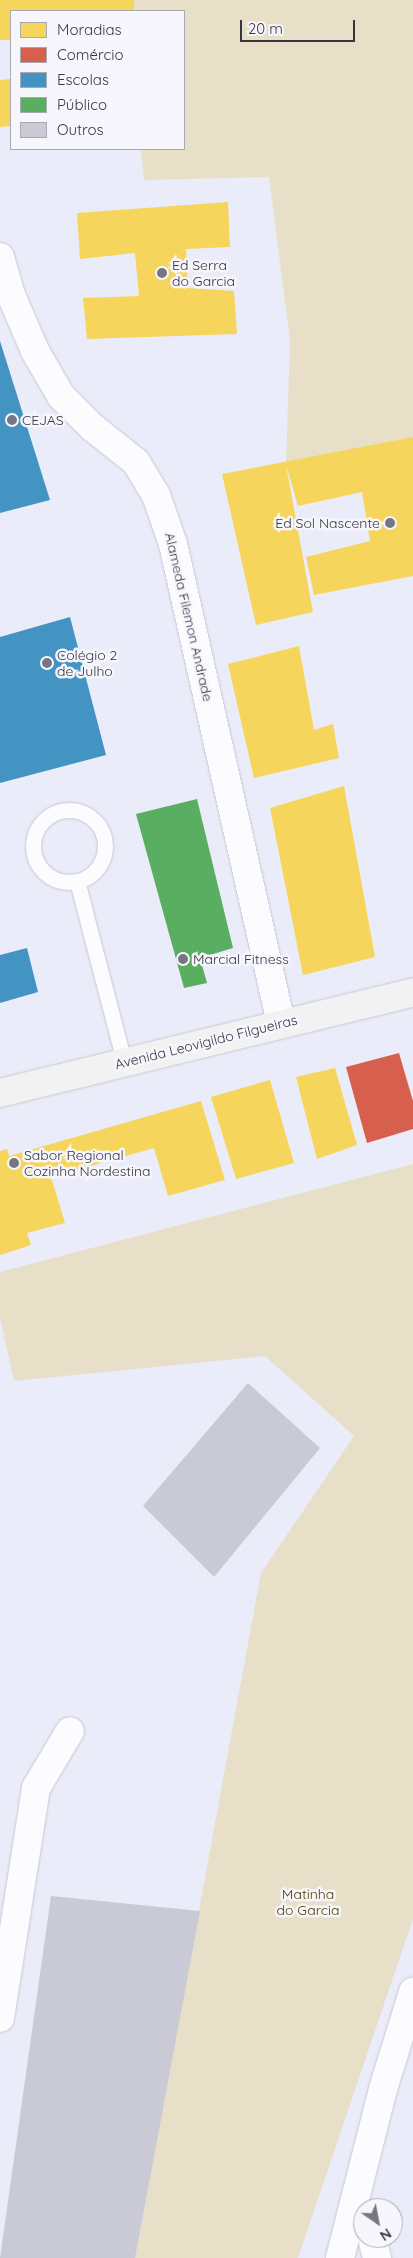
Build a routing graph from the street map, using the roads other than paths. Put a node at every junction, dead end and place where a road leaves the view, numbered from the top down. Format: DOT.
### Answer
graph roads {
  1 [pos="0,257"];
  2 [pos="77,881"];
  3 [pos="413,992"];
  4 [pos="280,1024"];
  5 [pos="124,1062"];
  6 [pos="0,1093"];
  7 [pos="70,1731"];
  8 [pos="413,1992"];
  9 [pos="0,2018"];
  10 [pos="362,2179"];
  11 [pos="365,2198"];
  12 [pos="340,2258"];
  1 -- 4 [label="street, Alameda Filemon Andrade"];
  2 -- 2 [label="lane"];
  2 -- 5 [label="lane"];
  3 -- 4 [label="main road, Avenida Leovigildo Filgueiras"];
  4 -- 5 [label="main road, Avenida Leovigildo Filgueiras"];
  5 -- 6 [label="main road, Avenida Leovigildo Filgueiras"];
  7 -- 9 [label="street"];
  8 -- 10 [label="street"];
  10 -- 11 [label="street"];
  10 -- 12 [label="street"];
}
